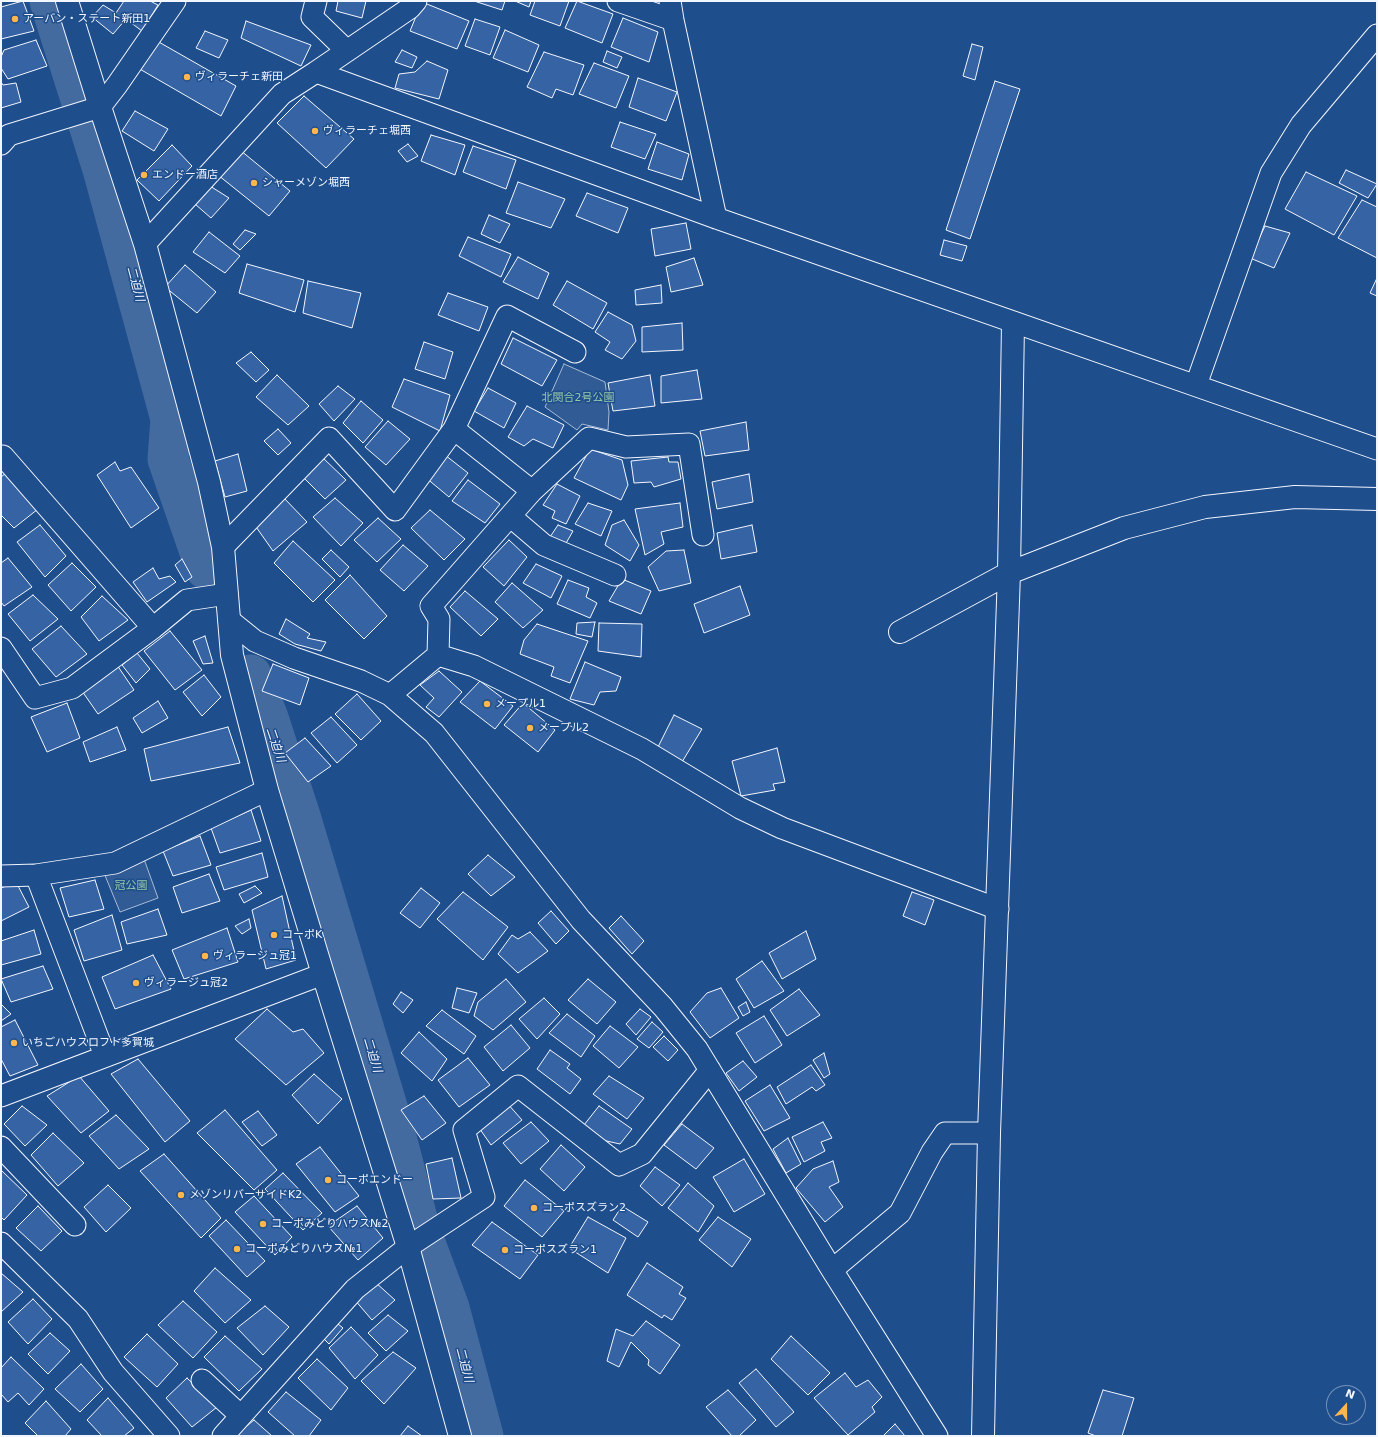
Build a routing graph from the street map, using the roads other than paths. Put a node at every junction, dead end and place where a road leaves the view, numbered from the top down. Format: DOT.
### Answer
graph roads {
  1 [pos="68,1"];
  2 [pos="175,1"];
  3 [pos="316,1"];
  4 [pos="416,1"];
  5 [pos="618,1"];
  6 [pos="672,11"];
  7 [pos="1377,35"];
  8 [pos="347,51"];
  9 [pos="316,72"];
  10 [pos="88,110"];
  11 [pos="1,144"];
  12 [pos="716,218"];
  13 [pos="145,244"];
  14 [pos="1013,323"];
  15 [pos="575,352"];
  16 [pos="1196,385"];
  17 [pos="454,429"];
  18 [pos="1377,449"];
  19 [pos="1,457"];
  20 [pos="532,491"];
  21 [pos="1377,499"];
  22 [pos="510,516"];
  23 [pos="703,535"];
  24 [pos="223,547"];
  25 [pos="1009,573"];
  26 [pos="615,575"];
  27 [pos="227,594"];
  28 [pos="229,620"];
  29 [pos="153,628"];
  30 [pos="900,632"];
  31 [pos="1,648"];
  32 [pos="438,655"];
  33 [pos="390,695"];
  34 [pos="267,790"];
  35 [pos="36,875"];
  36 [pos="1,876"];
  37 [pos="998,909"];
  38 [pos="323,974"];
  39 [pos="105,1056"];
  40 [pos="710,1070"];
  41 [pos="2,1094"];
  42 [pos="989,1133"];
  43 [pos="1,1147"];
  44 [pos="75,1225"];
  45 [pos="1,1243"];
  46 [pos="410,1245"];
  47 [pos="832,1270"];
  48 [pos="202,1380"];
  49 [pos="241,1416"];
  50 [pos="169,1436"];
  51 [pos="223,1436"];
  52 [pos="460,1436"];
  53 [pos="937,1436"];
  54 [pos="983,1436"];
  1 -- 10 [label="street"];
  2 -- 10 [label="street"];
  3 -- 8 [label="street"];
  4 -- 8 [label="street"];
  5 -- 6 [label="street"];
  6 -- 12 [label="street"];
  7 -- 16 [label="street"];
  8 -- 9 [label="street"];
  9 -- 12 [label="street"];
  9 -- 13 [label="street"];
  10 -- 11 [label="street"];
  10 -- 13 [label="street"];
  12 -- 14 [label="street"];
  13 -- 24 [label="street"];
  14 -- 16 [label="street"];
  14 -- 25 [label="street"];
  15 -- 17 [label="street"];
  16 -- 18 [label="street"];
  17 -- 20 [label="street"];
  17 -- 24 [label="street"];
  19 -- 29 [label="street"];
  20 -- 22 [label="street"];
  20 -- 23 [label="street"];
  21 -- 25 [label="street"];
  22 -- 26 [label="street"];
  22 -- 32 [label="street"];
  24 -- 27 [label="street"];
  25 -- 30 [label="street"];
  25 -- 37 [label="street"];
  27 -- 28 [label="street"];
  27 -- 29 [label="street"];
  28 -- 33 [label="street"];
  28 -- 34 [label="street"];
  29 -- 31 [label="street"];
  32 -- 33 [label="street"];
  32 -- 37 [label="street"];
  33 -- 40 [label="street"];
  34 -- 35 [label="street"];
  34 -- 38 [label="street"];
  35 -- 36 [label="street"];
  35 -- 39 [label="street"];
  37 -- 42 [label="street"];
  38 -- 39 [label="street"];
  38 -- 46 [label="street"];
  39 -- 41 [label="street"];
  40 -- 46 [label="street"];
  40 -- 47 [label="street"];
  42 -- 47 [label="street"];
  42 -- 54 [label="street"];
  43 -- 44 [label="street"];
  45 -- 50 [label="street"];
  46 -- 49 [label="street"];
  46 -- 52 [label="street"];
  47 -- 53 [label="street"];
  48 -- 49 [label="street"];
  49 -- 51 [label="street"];
}
